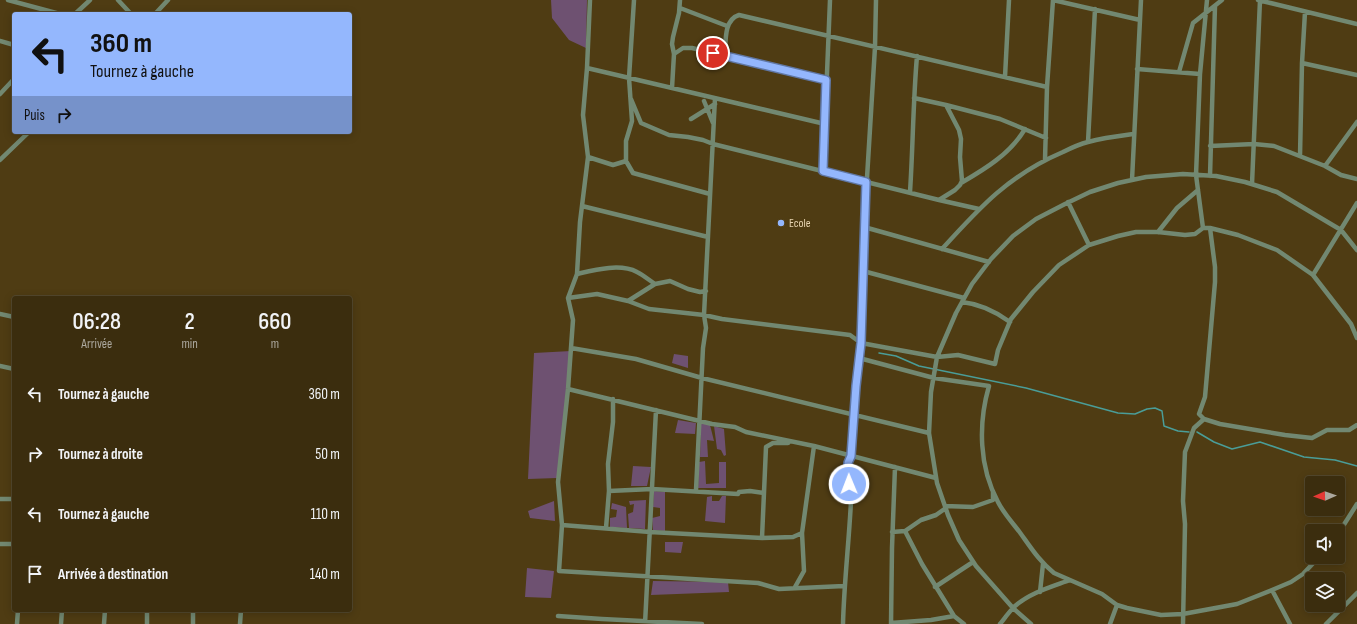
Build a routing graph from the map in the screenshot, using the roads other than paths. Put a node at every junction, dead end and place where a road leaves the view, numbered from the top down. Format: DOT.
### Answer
graph roads {
  1 [pos="8,0"];
  2 [pos="90,0"];
  3 [pos="118,0"];
  4 [pos="168,0"];
  5 [pos="590,0"];
  6 [pos="634,0"];
  7 [pos="680,0"];
  8 [pos="830,0"];
  9 [pos="876,0"];
  10 [pos="1009,0"];
  11 [pos="1053,0"];
  12 [pos="1141,0"];
  13 [pos="1207,0"];
  14 [pos="1222,0"];
  15 [pos="1259,0"];
  16 [pos="1215,6"];
  17 [pos="680,8"];
  18 [pos="1095,9"];
  19 [pos="53,12"];
  20 [pos="77,12"];
  21 [pos="128,12"];
  22 [pos="156,12"];
  23 [pos="1305,12"];
  24 [pos="1206,13"];
  25 [pos="1140,20"];
  26 [pos="1357,24"];
  27 [pos="727,26"];
  28 [pos="829,35"];
  29 [pos="0,41"];
  30 [pos="12,44"];
  31 [pos="875,46"];
  32 [pos="674,54"];
  33 [pos="725,56"];
  34 [pos="917,56"];
  35 [pos="1302,63"];
  36 [pos="587,68"];
  37 [pos="1137,69"];
  38 [pos="1179,72"];
  39 [pos="1200,74"];
  40 [pos="1357,75"];
  41 [pos="1005,77"];
  42 [pos="629,78"];
  43 [pos="826,80"];
  44 [pos="12,81"];
  45 [pos="1047,87"];
  46 [pos="2,88"];
  47 [pos="672,88"];
  48 [pos="0,94"];
  49 [pos="715,98"];
  50 [pos="914,98"];
  51 [pos="631,99"];
  52 [pos="704,100"];
  53 [pos="715,104"];
  54 [pos="946,105"];
  55 [pos="708,109"];
  56 [pos="691,119"];
  57 [pos="1357,122"];
  58 [pos="824,124"];
  59 [pos="714,125"];
  60 [pos="1025,129"];
  61 [pos="27,134"];
  62 [pos="1134,134"];
  63 [pos="1046,138"];
  64 [pos="1088,142"];
  65 [pos="713,144"];
  66 [pos="1254,144"];
  67 [pos="1210,146"];
  68 [pos="1300,156"];
  69 [pos="588,157"];
  70 [pos="0,160"];
  71 [pos="1045,160"];
  72 [pos="626,161"];
  73 [pos="1325,166"];
  74 [pos="823,171"];
  75 [pos="1196,175"];
  76 [pos="1210,176"];
  77 [pos="1357,179"];
  78 [pos="1132,180"];
  79 [pos="866,182"];
  80 [pos="961,183"];
  81 [pos="1252,184"];
  82 [pos="1198,190"];
  83 [pos="910,192"];
  84 [pos="710,194"];
  85 [pos="939,200"];
  86 [pos="1068,202"];
  87 [pos="1357,203"];
  88 [pos="582,206"];
  89 [pos="979,209"];
  90 [pos="864,227"];
  91 [pos="1203,228"];
  92 [pos="1210,228"];
  93 [pos="1341,230"];
  94 [pos="1158,232"];
  95 [pos="708,237"];
  96 [pos="1089,245"];
  97 [pos="942,249"];
  98 [pos="1357,250"];
  99 [pos="989,262"];
  100 [pos="863,271"];
  101 [pos="577,274"];
  102 [pos="1313,274"];
  103 [pos="655,284"];
  104 [pos="706,291"];
  105 [pos="568,298"];
  106 [pos="963,300"];
  107 [pos="628,301"];
  108 [pos="0,314"];
  109 [pos="704,315"];
  110 [pos="12,317"];
  111 [pos="1010,322"];
  112 [pos="1357,338"];
  113 [pos="861,343"];
  114 [pos="571,348"];
  115 [pos="937,357"];
  116 [pos="859,358"];
  117 [pos="0,366"];
  118 [pos="12,369"];
  119 [pos="702,378"];
  120 [pos="934,378"];
  121 [pos="568,389"];
  122 [pos="613,399"];
  123 [pos="656,410"];
  124 [pos="855,415"];
  125 [pos="1204,419"];
  126 [pos="699,420"];
  127 [pos="1357,425"];
  128 [pos="929,433"];
  129 [pos="796,443"];
  130 [pos="814,446"];
  131 [pos="851,456"];
  132 [pos="895,467"];
  133 [pos="936,478"];
  134 [pos="652,489"];
  135 [pos="696,490"];
  136 [pos="609,491"];
  137 [pos="993,491"];
  138 [pos="764,493"];
  139 [pos="0,499"];
  140 [pos="12,499"];
  141 [pos="1357,504"];
  142 [pos="946,507"];
  143 [pos="1344,524"];
  144 [pos="562,525"];
  145 [pos="606,528"];
  146 [pos="905,531"];
  147 [pos="650,532"];
  148 [pos="892,532"];
  149 [pos="802,533"];
  150 [pos="762,538"];
  151 [pos="0,544"];
  152 [pos="12,544"];
  153 [pos="974,562"];
  154 [pos="1043,564"];
  155 [pos="1312,564"];
  156 [pos="648,576"];
  157 [pos="1070,580"];
  158 [pos="844,586"];
  159 [pos="796,587"];
  160 [pos="936,587"];
  161 [pos="1272,590"];
  162 [pos="1040,592"];
  163 [pos="1357,593"];
  164 [pos="1117,604"];
  165 [pos="1013,608"];
  166 [pos="18,612"];
  167 [pos="62,612"];
  168 [pos="105,612"];
  169 [pos="147,612"];
  170 [pos="193,612"];
  171 [pos="241,612"];
  172 [pos="1183,614"];
  173 [pos="558,616"];
  174 [pos="954,616"];
  175 [pos="602,622"];
  176 [pos="645,623"];
  177 [pos="891,623"];
  178 [pos="17,624"];
  179 [pos="61,624"];
  180 [pos="104,624"];
  181 [pos="147,624"];
  182 [pos="193,624"];
  183 [pos="240,624"];
  184 [pos="702,624"];
  185 [pos="843,624"];
  186 [pos="964,624"];
  187 [pos="1000,624"];
  188 [pos="1031,624"];
  189 [pos="1110,624"];
  190 [pos="1183,624"];
  191 [pos="1290,624"];
  192 [pos="1326,624"];
  1 -- 19 [label="street"];
  2 -- 20 [label="street"];
  3 -- 21 [label="street"];
  4 -- 22 [label="street"];
  5 -- 36 [label="street"];
  6 -- 42 [label="street"];
  7 -- 17 [label="street"];
  8 -- 28 [label="street"];
  9 -- 31 [label="street"];
  10 -- 41 [label="street"];
  11 -- 18 [label="street"];
  11 -- 45 [label="street"];
  12 -- 25 [label="street"];
  13 -- 24 [label="street"];
  14 -- 16 [label="street"];
  15 -- 23 [label="street"];
  15 -- 66 [label="street"];
  16 -- 24 [label="street"];
  16 -- 67 [label="street"];
  17 -- 27 [label="street"];
  17 -- 32 [label="street"];
  18 -- 25 [label="street"];
  18 -- 64 [label="street"];
  23 -- 26 [label="street"];
  23 -- 35 [label="street"];
  24 -- 38 [label="street"];
  24 -- 39 [label="street"];
  25 -- 37 [label="street"];
  27 -- 28 [label="street"];
  27 -- 33 [label="street"];
  28 -- 31 [label="street"];
  28 -- 43 [label="street"];
  29 -- 30 [label="street"];
  31 -- 34 [label="street"];
  31 -- 79 [label="street"];
  32 -- 33 [label="street"];
  32 -- 47 [label="street"];
  33 -- 43 [label="street"];
  34 -- 41 [label="street"];
  34 -- 50 [label="street"];
  35 -- 40 [label="street"];
  35 -- 68 [label="street"];
  36 -- 42 [label="street"];
  36 -- 69 [label="street"];
  37 -- 38 [label="street"];
  37 -- 62 [label="street"];
  38 -- 39 [label="street"];
  39 -- 75 [label="street"];
  41 -- 45 [label="street"];
  42 -- 47 [label="street"];
  42 -- 51 [label="street"];
  43 -- 58 [label="street"];
  44 -- 46 [label="street"];
  45 -- 63 [label="street"];
  46 -- 48 [label="street"];
  47 -- 49 [label="street"];
  49 -- 53 [label="street"];
  49 -- 58 [label="street"];
  50 -- 54 [label="street"];
  50 -- 83 [label="street"];
  51 -- 65 [label="street"];
  51 -- 72 [label="street"];
  52 -- 55 [label="street"];
  53 -- 55 [label="street"];
  53 -- 59 [label="street"];
  54 -- 60 [label="street"];
  54 -- 80 [label="street"];
  55 -- 56 [label="street"];
  55 -- 59 [label="street"];
  57 -- 73 [label="street"];
  58 -- 74 [label="street"];
  59 -- 65 [label="street"];
  60 -- 63 [label="street"];
  60 -- 80 [label="street"];
  61 -- 70 [label="street"];
  62 -- 64 [label="street"];
  62 -- 78 [label="street"];
  63 -- 71 [label="street"];
  64 -- 71 [label="street"];
  65 -- 74 [label="street"];
  65 -- 84 [label="street"];
  66 -- 67 [label="street"];
  66 -- 68 [label="street"];
  66 -- 81 [label="street"];
  67 -- 76 [label="street"];
  68 -- 73 [label="street"];
  69 -- 72 [label="street"];
  69 -- 88 [label="street"];
  71 -- 89 [label="street"];
  72 -- 84 [label="street"];
  73 -- 77 [label="street"];
  74 -- 79 [label="street"];
  75 -- 76 [label="street"];
  75 -- 78 [label="street"];
  75 -- 82 [label="street"];
  76 -- 81 [label="street"];
  78 -- 86 [label="street"];
  79 -- 83 [label="street"];
  79 -- 90 [label="street"];
  80 -- 85 [label="street"];
  81 -- 93 [label="street"];
  82 -- 91 [label="street"];
  82 -- 94 [label="street"];
  83 -- 85 [label="street"];
  84 -- 95 [label="street"];
  85 -- 89 [label="street"];
  86 -- 96 [label="street"];
  86 -- 99 [label="street"];
  87 -- 93 [label="street"];
  88 -- 95 [label="street"];
  88 -- 101 [label="street"];
  89 -- 97 [label="street"];
  90 -- 97 [label="street"];
  90 -- 100 [label="street"];
  91 -- 92 [label="street"];
  91 -- 94 [label="street"];
  92 -- 102 [label="street"];
  92 -- 125 [label="street"];
  93 -- 98 [label="street"];
  93 -- 102 [label="street"];
  94 -- 96 [label="street"];
  95 -- 104 [label="street"];
  96 -- 111 [label="street"];
  97 -- 99 [label="street"];
  99 -- 106 [label="street"];
  100 -- 106 [label="street"];
  100 -- 113 [label="street"];
  101 -- 103 [label="street"];
  101 -- 105 [label="street"];
  102 -- 112 [label="street"];
  103 -- 104 [label="street"];
  103 -- 107 [label="street"];
  104 -- 109 [label="street"];
  105 -- 107 [label="street"];
  105 -- 114 [label="street"];
  106 -- 111 [label="street"];
  106 -- 115 [label="street"];
  107 -- 109 [label="street"];
  108 -- 110 [label="street"];
  109 -- 113 [label="street"];
  109 -- 119 [label="street"];
  111 -- 115 [label="street"];
  113 -- 115 [label="street"];
  113 -- 116 [label="street"];
  114 -- 119 [label="street"];
  114 -- 121 [label="street"];
  115 -- 120 [label="street"];
  116 -- 120 [label="street"];
  116 -- 124 [label="street"];
  117 -- 118 [label="street"];
  119 -- 124 [label="street"];
  119 -- 126 [label="street"];
  120 -- 128 [label="street"];
  120 -- 137 [label="street"];
  121 -- 122 [label="street"];
  121 -- 144 [label="street"];
  122 -- 123 [label="street"];
  122 -- 136 [label="street"];
  123 -- 126 [label="street"];
  123 -- 134 [label="street"];
  124 -- 128 [label="street"];
  124 -- 131 [label="street"];
  125 -- 127 [label="street"];
  125 -- 172 [label="street"];
  126 -- 129 [label="street"];
  126 -- 135 [label="street"];
  128 -- 133 [label="street"];
  129 -- 130 [label="street"];
  129 -- 138 [label="street"];
  130 -- 131 [label="street"];
  130 -- 149 [label="street"];
  131 -- 132 [label="street"];
  131 -- 158 [label="street"];
  132 -- 133 [label="street"];
  132 -- 148 [label="street"];
  133 -- 142 [label="street"];
  134 -- 135 [label="street"];
  134 -- 136 [label="street"];
  134 -- 147 [label="street"];
  135 -- 138 [label="street"];
  136 -- 145 [label="street"];
  137 -- 142 [label="street"];
  137 -- 154 [label="street"];
  138 -- 150 [label="street"];
  139 -- 140 [label="street"];
  141 -- 143 [label="street"];
  142 -- 146 [label="street"];
  142 -- 153 [label="street"];
  144 -- 145 [label="street"];
  144 -- 156 [label="street"];
  145 -- 147 [label="street"];
  146 -- 148 [label="street"];
  146 -- 160 [label="street"];
  147 -- 150 [label="street"];
  147 -- 156 [label="street"];
  148 -- 177 [label="street"];
  149 -- 150 [label="street"];
  149 -- 159 [label="street"];
  151 -- 152 [label="street"];
  153 -- 160 [label="street"];
  153 -- 165 [label="street"];
  154 -- 157 [label="street"];
  154 -- 162 [label="street"];
  155 -- 161 [label="street"];
  156 -- 159 [label="street"];
  156 -- 176 [label="street"];
  157 -- 162 [label="street"];
  157 -- 164 [label="street"];
  158 -- 159 [label="street"];
  158 -- 185 [label="street"];
  160 -- 174 [label="street"];
  161 -- 172 [label="street"];
  161 -- 191 [label="street"];
  162 -- 165 [label="street"];
  163 -- 192 [label="street"];
  164 -- 172 [label="street"];
  164 -- 189 [label="street"];
  165 -- 187 [label="street"];
  165 -- 188 [label="street"];
  166 -- 178 [label="street"];
  167 -- 179 [label="street"];
  168 -- 180 [label="street"];
  169 -- 181 [label="street"];
  170 -- 182 [label="street"];
  171 -- 183 [label="street"];
  172 -- 190 [label="street"];
  173 -- 175 [label="street"];
  174 -- 177 [label="street"];
  174 -- 186 [label="street"];
  175 -- 176 [label="street"];
  176 -- 184 [label="street"];
}
